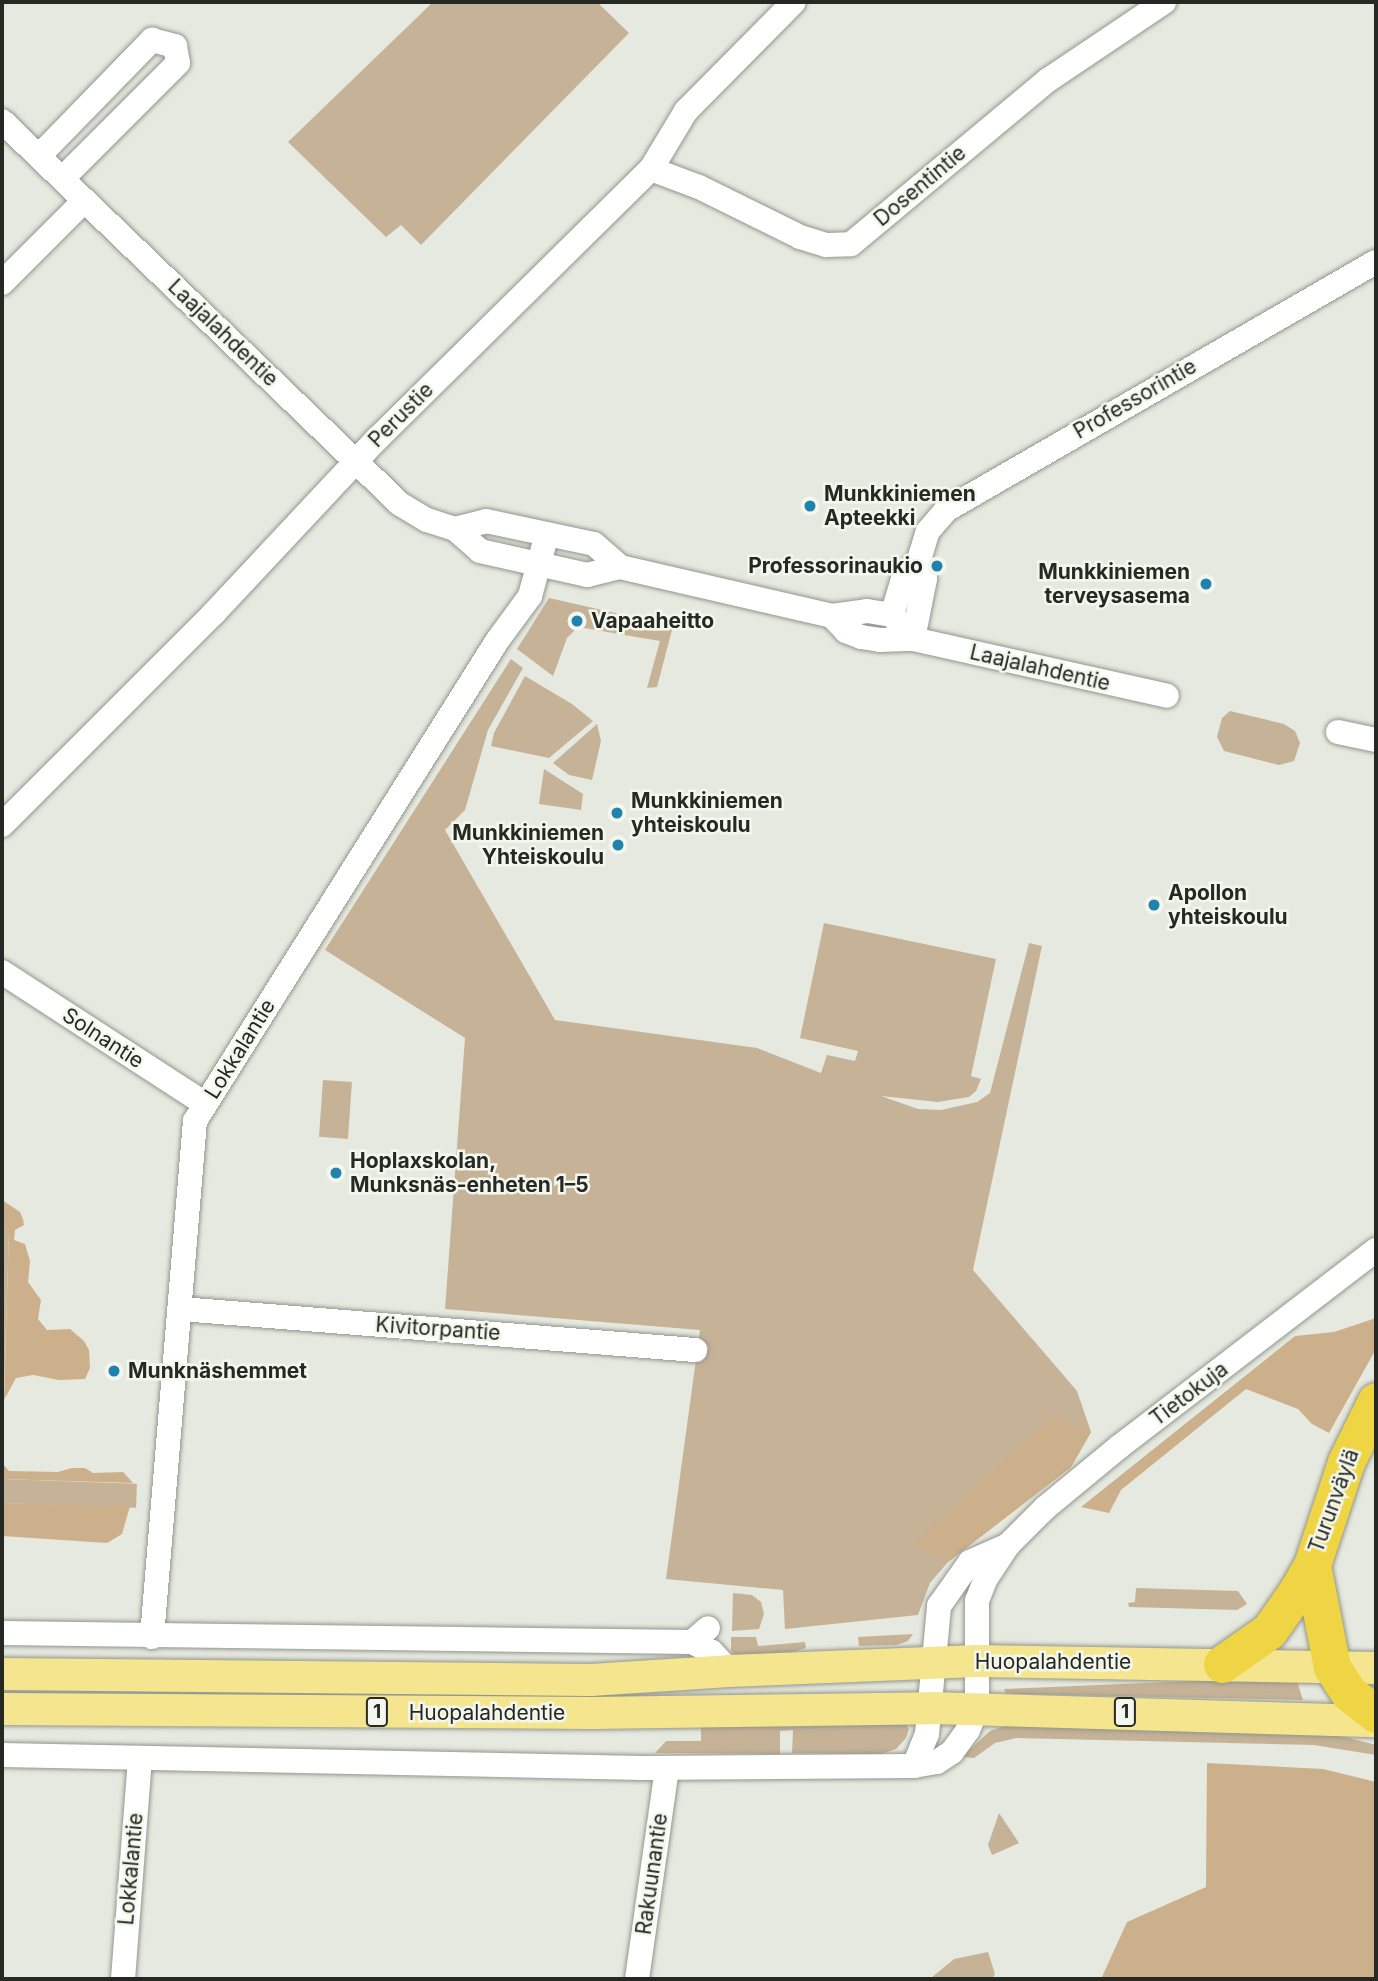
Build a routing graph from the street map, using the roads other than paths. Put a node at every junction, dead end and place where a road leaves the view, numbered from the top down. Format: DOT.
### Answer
graph roads {
  1 [pos="794,2"];
  2 [pos="1164,2"];
  3 [pos="2,121"];
  4 [pos="40,155"];
  5 [pos="651,169"];
  6 [pos="63,178"];
  7 [pos="85,200"];
  8 [pos="1376,262"];
  9 [pos="2,282"];
  10 [pos="355,461"];
  11 [pos="455,529"];
  12 [pos="547,534"];
  13 [pos="919,560"];
  14 [pos="540,564"];
  15 [pos="620,567"];
  16 [pos="892,615"];
  17 [pos="832,616"];
  18 [pos="913,639"];
  19 [pos="1167,696"];
  20 [pos="1338,732"];
  21 [pos="1376,740"];
  22 [pos="2,825"];
  23 [pos="2,972"];
  24 [pos="205,1104"];
  25 [pos="1376,1250"];
  26 [pos="181,1309"];
  27 [pos="695,1350"];
  28 [pos="1376,1401"];
  29 [pos="1008,1545"];
  30 [pos="1312,1565"];
  31 [pos="2,1633"];
  32 [pos="152,1637"];
  33 [pos="977,1661"];
  34 [pos="932,1662"];
  35 [pos="1222,1664"];
  36 [pos="1332,1667"];
  37 [pos="1376,1668"];
  38 [pos="729,1671"];
  39 [pos="2,1674"];
  40 [pos="2,1709"];
  41 [pos="931,1709"];
  42 [pos="977,1709"];
  43 [pos="1376,1714"];
  44 [pos="1376,1720"];
  45 [pos="2,1755"];
  46 [pos="140,1759"];
  47 [pos="914,1766"];
  48 [pos="667,1768"];
  49 [pos="123,1979"];
  50 [pos="637,1979"];
  1 -- 5 [label="street, Perustie"];
  2 -- 5 [label="street, Dosentintie"];
  3 -- 4 [label="street, Laajalahdentie"];
  4 -- 6 [label="street, Laajalahdentie"];
  4 -- 6 [label="street"];
  5 -- 10 [label="street, Perustie"];
  6 -- 7 [label="street, Laajalahdentie"];
  7 -- 9 [label="street"];
  7 -- 10 [label="street, Laajalahdentie"];
  8 -- 13 [label="street, Professorintie"];
  10 -- 11 [label="street, Laajalahdentie"];
  10 -- 22 [label="street, Perustie"];
  11 -- 12 [label="street, Laajalahdentie"];
  11 -- 14 [label="street, Laajalahdentie"];
  12 -- 14 [label="street, Lokkalantie"];
  12 -- 15 [label="street, Laajalahdentie"];
  13 -- 16 [label="street, Professorintie"];
  13 -- 18 [label="street, Professorintie"];
  14 -- 15 [label="street, Laajalahdentie"];
  14 -- 24 [label="street, Lokkalantie"];
  15 -- 17 [label="street, Laajalahdentie"];
  16 -- 17 [label="street, Laajalahdentie"];
  16 -- 18 [label="street"];
  17 -- 18 [label="street, Laajalahdentie"];
  18 -- 19 [label="street, Laajalahdentie"];
  20 -- 21 [label="street"];
  23 -- 24 [label="street, Solnantie"];
  24 -- 26 [label="street, Lokkalantie"];
  25 -- 29 [label="street, Tietokuja"];
  26 -- 27 [label="street, Kivitorpantie"];
  26 -- 32 [label="street, Lokkalantie"];
  28 -- 30 [label="highway, Turunväylä"];
  29 -- 33 [label="street, Tietokuja"];
  29 -- 34 [label="street, Tietokuja"];
  30 -- 35 [label="highway"];
  30 -- 36 [label="highway"];
  31 -- 32 [label="street"];
  32 -- 38 [label="street"];
  33 -- 34 [label="main road, Huopalahdentie / 1"];
  33 -- 35 [label="main road, Huopalahdentie / 1"];
  33 -- 42 [label="street, Tietokuja"];
  34 -- 38 [label="main road, Huopalahdentie / 1"];
  34 -- 41 [label="street, Tietokuja"];
  35 -- 36 [label="main road, Huopalahdentie"];
  36 -- 37 [label="main road, Huopalahdentie"];
  36 -- 43 [label="highway"];
  38 -- 39 [label="main road, Huopalahdentie / 1"];
  40 -- 41 [label="main road, Huopalahdentie / 1"];
  41 -- 42 [label="main road, Huopalahdentie / 1"];
  41 -- 47 [label="street"];
  42 -- 44 [label="main road, Huopalahdentie / 1"];
  42 -- 47 [label="street"];
  45 -- 46 [label="street"];
  46 -- 48 [label="street"];
  46 -- 49 [label="street, Lokkalantie"];
  47 -- 48 [label="street"];
  48 -- 50 [label="street, Rakuunantie"];
}
